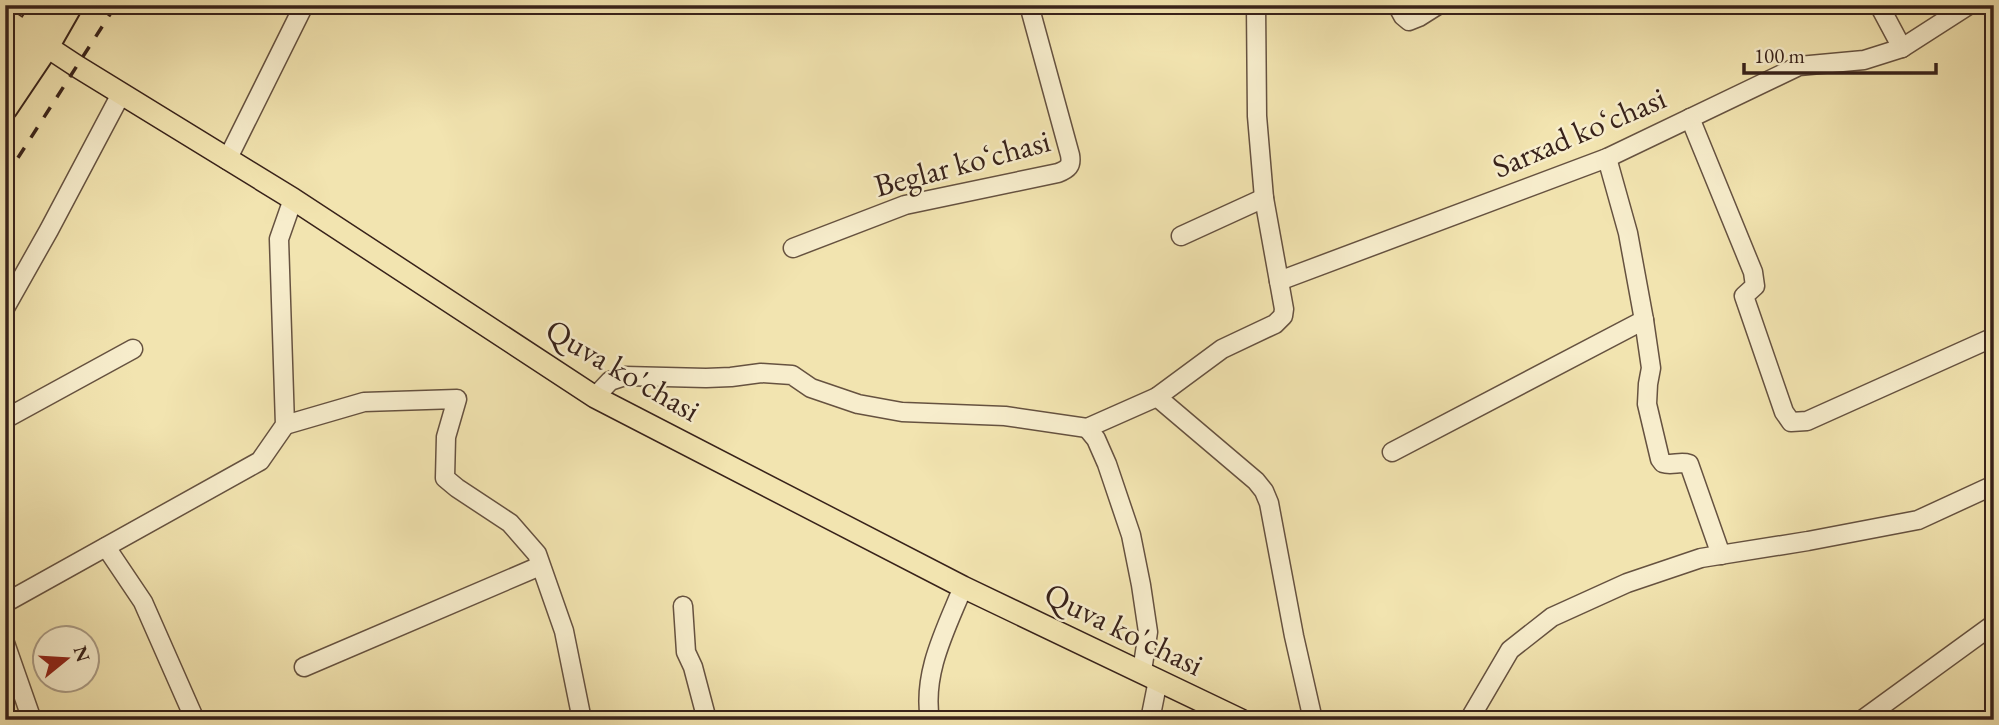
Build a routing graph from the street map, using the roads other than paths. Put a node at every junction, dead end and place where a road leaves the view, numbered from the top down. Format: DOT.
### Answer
graph roads {
  1 [pos="45,5"];
  2 [pos="70,5"];
  3 [pos="304,5"];
  4 [pos="1028,5"];
  5 [pos="1256,5"];
  6 [pos="1397,5"];
  7 [pos="1438,5"];
  8 [pos="1880,5"];
  9 [pos="1969,5"];
  10 [pos="5,19"];
  11 [pos="37,40"];
  12 [pos="1902,48"];
  13 [pos="5,67"];
  14 [pos="121,94"];
  15 [pos="5,108"];
  16 [pos="1690,118"];
  17 [pos="1607,158"];
  18 [pos="227,160"];
  19 [pos="1264,198"];
  20 [pos="293,199"];
  21 [pos="1181,236"];
  22 [pos="793,248"];
  23 [pos="1279,281"];
  24 [pos="5,308"];
  25 [pos="1644,320"];
  26 [pos="1994,337"];
  27 [pos="133,349"];
  28 [pos="595,397"];
  29 [pos="1157,397"];
  30 [pos="5,419"];
  31 [pos="285,425"];
  32 [pos="1087,428"];
  33 [pos="1392,452"];
  34 [pos="1994,485"];
  35 [pos="106,547"];
  36 [pos="1721,555"];
  37 [pos="540,565"];
  38 [pos="963,587"];
  39 [pos="5,603"];
  40 [pos="683,607"];
  41 [pos="1994,624"];
  42 [pos="5,643"];
  43 [pos="304,667"];
  44 [pos="1150,676"];
  45 [pos="32,720"];
  46 [pos="195,720"];
  47 [pos="582,720"];
  48 [pos="706,720"];
  49 [pos="930,720"];
  50 [pos="1150,720"];
  51 [pos="1241,720"];
  52 [pos="1313,720"];
  53 [pos="1469,720"];
  54 [pos="1862,720"];
  1 -- 11 [label="highway"];
  2 -- 11 [label="highway"];
  3 -- 18 [label="street"];
  4 -- 22 [label="street, Beglar koʻchasi"];
  5 -- 19 [label="street"];
  6 -- 7 [label="street"];
  8 -- 12 [label="street"];
  9 -- 12 [label="street, Sarxad koʻchasi"];
  10 -- 11 [label="main road, Quva ko'chasi"];
  11 -- 13 [label="highway"];
  11 -- 14 [label="main road, Quva ko'chasi"];
  11 -- 15 [label="highway"];
  12 -- 16 [label="street, Sarxad koʻchasi"];
  14 -- 18 [label="main road, Quva ko'chasi"];
  14 -- 24 [label="street"];
  16 -- 17 [label="street, Sarxad koʻchasi"];
  16 -- 26 [label="street"];
  17 -- 23 [label="street, Sarxad koʻchasi"];
  17 -- 25 [label="street"];
  18 -- 20 [label="main road, Quva ko'chasi"];
  19 -- 21 [label="street"];
  19 -- 23 [label="street"];
  20 -- 28 [label="main road, Quva ko'chasi"];
  20 -- 31 [label="street"];
  23 -- 29 [label="street"];
  25 -- 33 [label="street"];
  25 -- 36 [label="street"];
  27 -- 30 [label="street"];
  28 -- 32 [label="street"];
  28 -- 38 [label="main road, Quva ko'chasi"];
  29 -- 32 [label="street"];
  29 -- 52 [label="street"];
  31 -- 35 [label="street"];
  31 -- 37 [label="street"];
  32 -- 44 [label="street"];
  34 -- 36 [label="street"];
  35 -- 39 [label="street"];
  35 -- 46 [label="street"];
  36 -- 53 [label="street"];
  37 -- 43 [label="street"];
  37 -- 47 [label="street"];
  38 -- 44 [label="main road, Quva ko'chasi"];
  38 -- 49 [label="street"];
  40 -- 48 [label="street"];
  41 -- 54 [label="street"];
  42 -- 45 [label="street"];
  44 -- 50 [label="street"];
  44 -- 51 [label="main road, Quva ko'chasi"];
}
